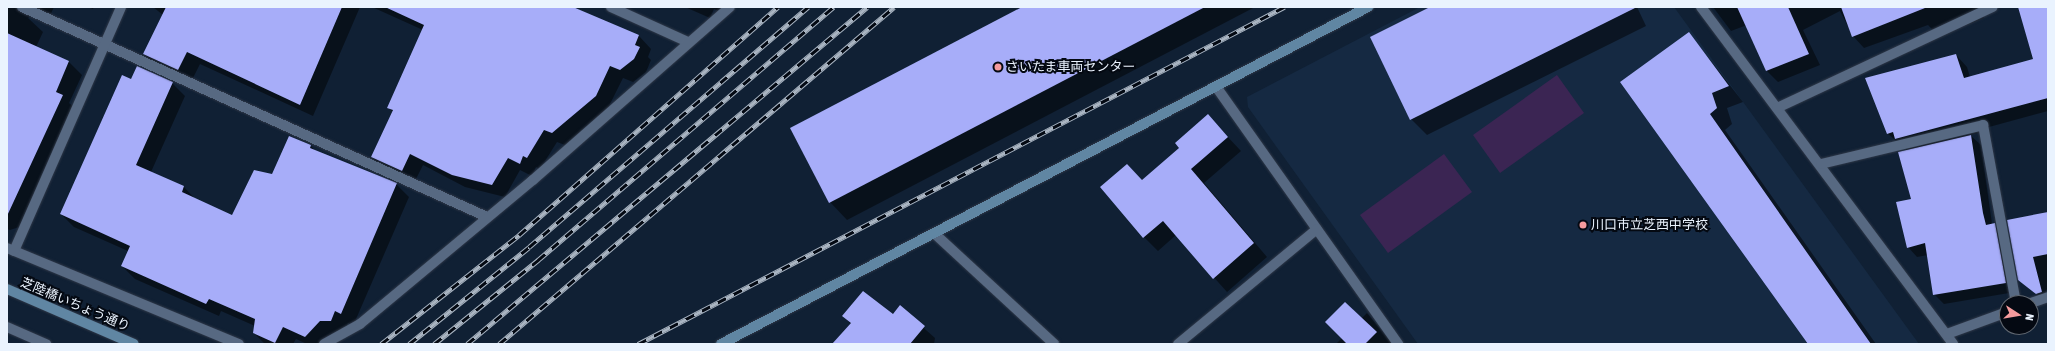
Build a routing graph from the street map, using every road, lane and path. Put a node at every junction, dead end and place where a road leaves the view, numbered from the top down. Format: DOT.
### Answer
graph roads {
  1 [pos="22,7"];
  2 [pos="122,7"];
  3 [pos="611,7"];
  4 [pos="730,7"];
  5 [pos="1368,7"];
  6 [pos="1701,7"];
  7 [pos="1993,7"];
  8 [pos="688,42"];
  9 [pos="105,44"];
  10 [pos="1217,88"];
  11 [pos="1777,108"];
  12 [pos="1821,164"];
  13 [pos="487,217"];
  14 [pos="1317,229"];
  15 [pos="935,234"];
  16 [pos="11,250"];
  17 [pos="7,289"];
  18 [pos="2015,295"];
  19 [pos="1999,315"];
  20 [pos="7,327"];
  21 [pos="1947,334"];
  22 [pos="46,344"];
  23 [pos="134,344"];
  24 [pos="239,344"];
  25 [pos="324,344"];
  26 [pos="721,344"];
  27 [pos="1054,344"];
  28 [pos="1178,344"];
  29 [pos="1398,344"];
  30 [pos="1953,344"];
  1 -- 9 [label="street"];
  2 -- 9 [label="street"];
  3 -- 8 [label="street"];
  4 -- 8 [label="street"];
  5 -- 10 [label="street"];
  6 -- 11 [label="street"];
  7 -- 11 [label="street"];
  8 -- 13 [label="street"];
  9 -- 13 [label="street"];
  9 -- 16 [label="street"];
  10 -- 14 [label="street"];
  10 -- 15 [label="street"];
  11 -- 12 [label="street"];
  12 -- 18 [label="street"];
  12 -- 21 [label="street"];
  13 -- 25 [label="street"];
  14 -- 28 [label="street"];
  14 -- 29 [label="street"];
  15 -- 26 [label="street"];
  15 -- 27 [label="street"];
  16 -- 24 [label="street"];
  17 -- 23 [label="street, 芝陸橋いちょう通り"];
  19 -- 21 [label="street"];
  20 -- 22 [label="street"];
  21 -- 30 [label="street"];
}
